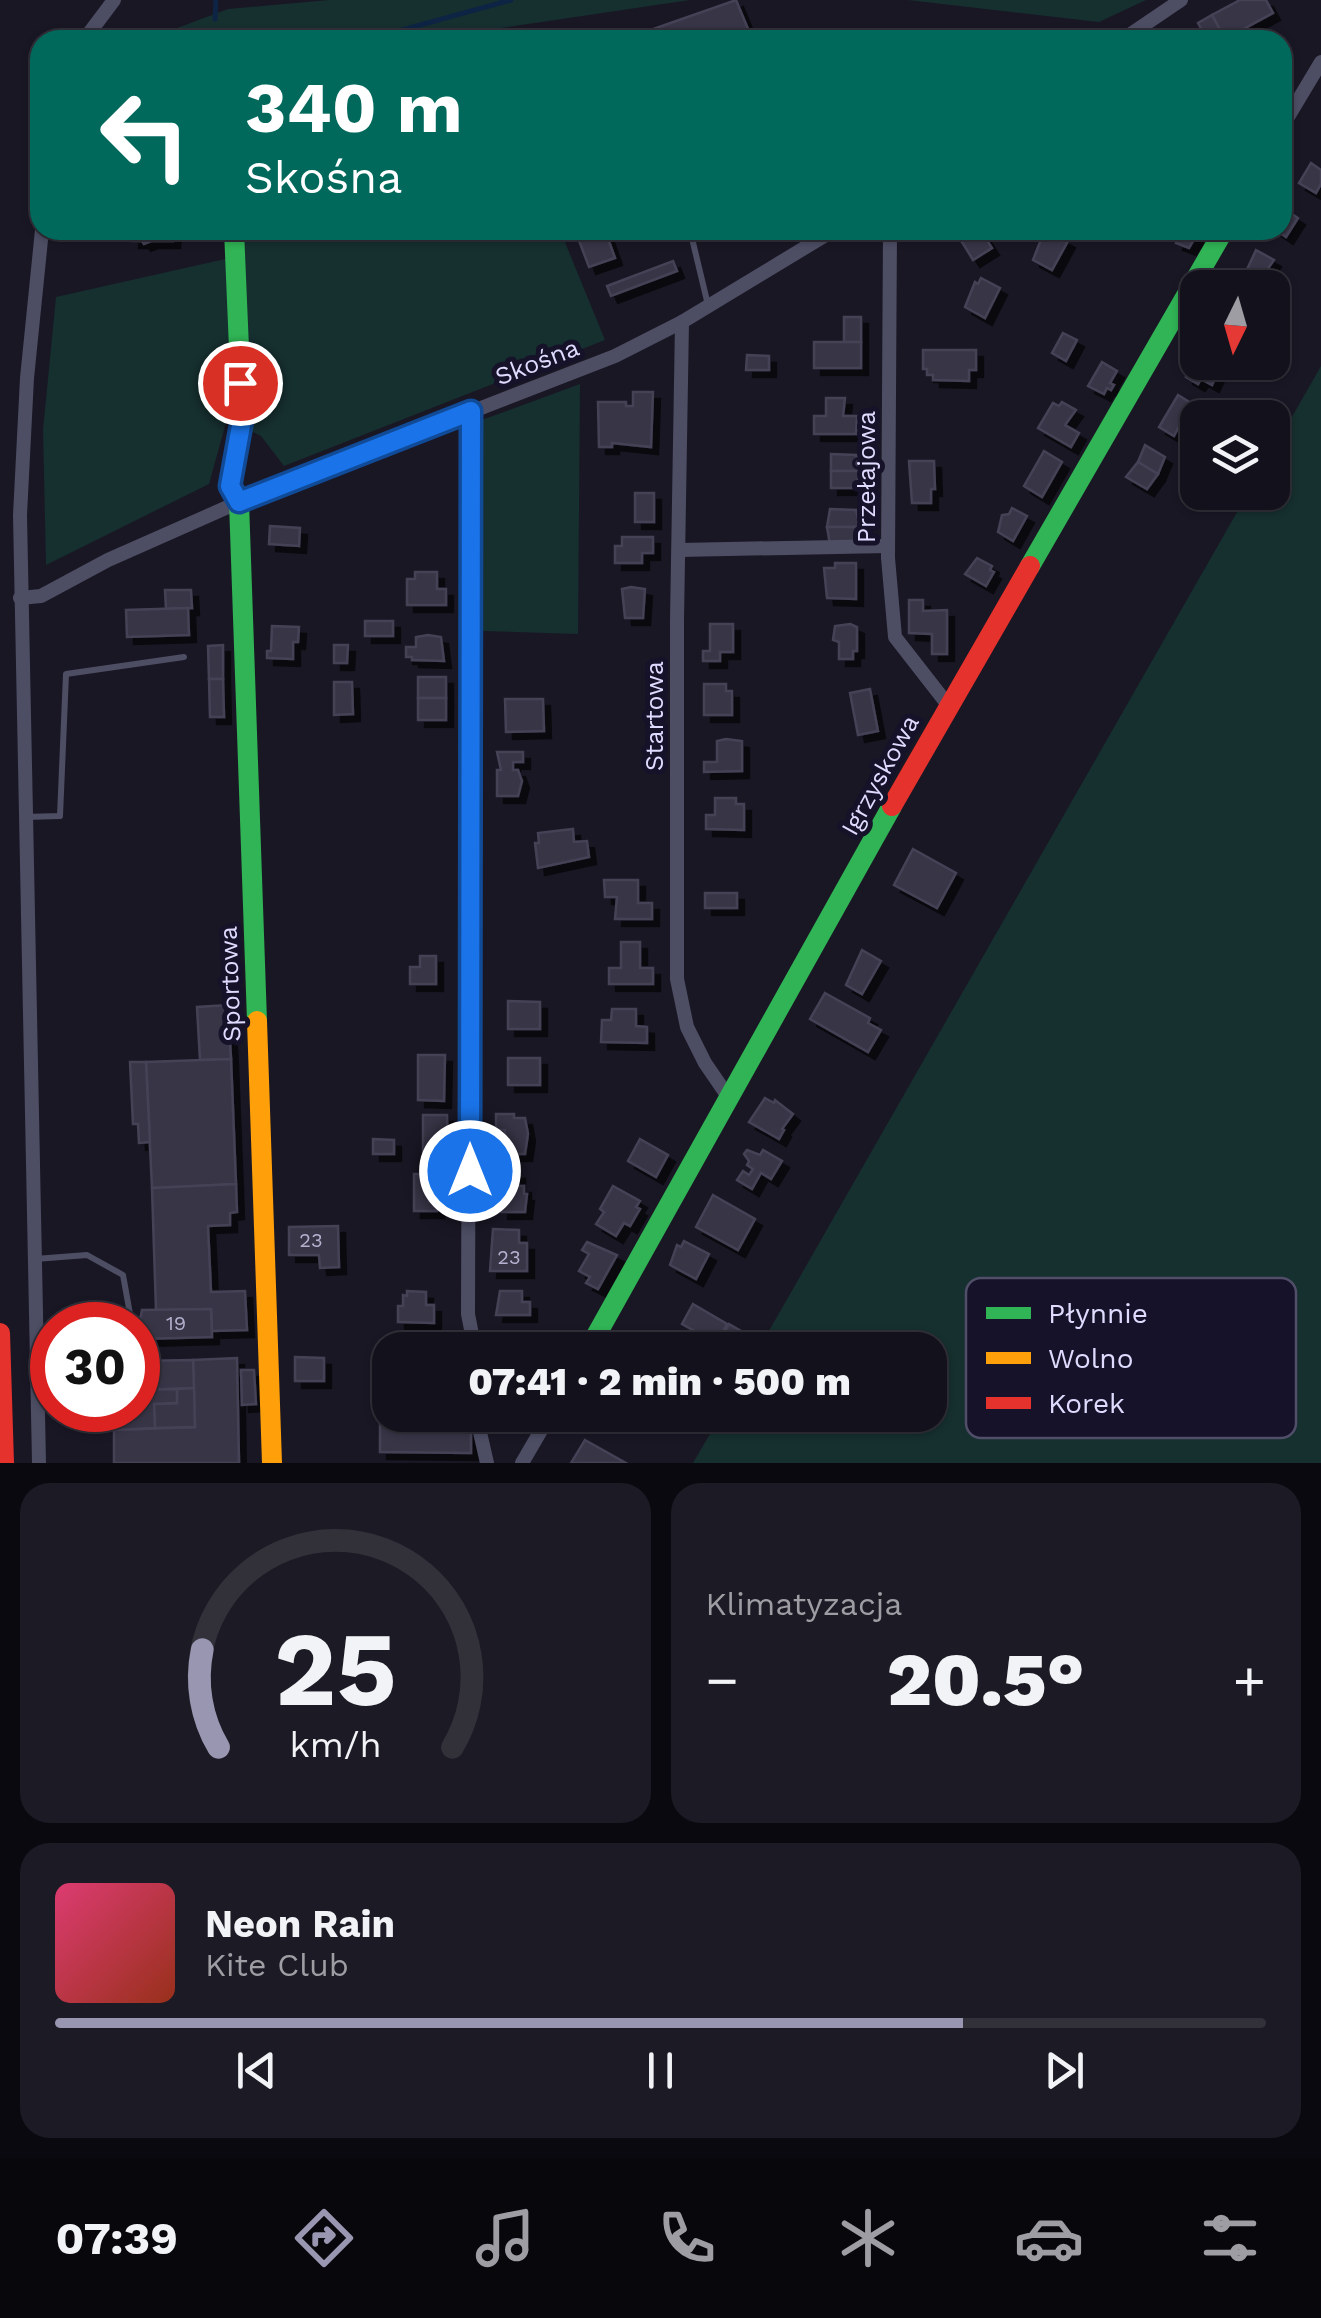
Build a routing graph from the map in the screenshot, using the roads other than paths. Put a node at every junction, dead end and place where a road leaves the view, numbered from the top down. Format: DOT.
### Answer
graph roads {
  1 [pos="1181,0"];
  2 [pos="109,2"];
  3 [pos="1142,26"];
  4 [pos="91,30"];
  5 [pos="1136,30"];
  6 [pos="1145,30"];
  7 [pos="1321,62"];
  8 [pos="1292,110"];
  9 [pos="41,240"];
  10 [pos="234,240"];
  11 [pos="692,240"];
  12 [pos="818,240"];
  13 [pos="890,240"];
  14 [pos="1218,240"];
  15 [pos="708,307"];
  16 [pos="682,322"];
  17 [pos="471,411"];
  18 [pos="239,502"];
  19 [pos="888,546"];
  20 [pos="679,550"];
  21 [pos="20,598"];
  22 [pos="184,656"];
  23 [pos="948,705"];
  24 [pos="24,818"];
  25 [pos="729,1098"];
  26 [pos="34,1259"];
  27 [pos="128,1302"];
  28 [pos="471,1332"];
  29 [pos="598,1332"];
  30 [pos="0,1333"];
  31 [pos="478,1432"];
  32 [pos="539,1432"];
  33 [pos="4,1463"];
  34 [pos="39,1463"];
  35 [pos="272,1463"];
  36 [pos="487,1463"];
  37 [pos="522,1463"];
  1 -- 3 [label="street"];
  2 -- 4 [label="street"];
  3 -- 5 [label="street"];
  3 -- 6 [label="street"];
  7 -- 8 [label="street"];
  9 -- 21 [label="street"];
  10 -- 18 [label="main road, Sportowa"];
  11 -- 15 [label="lane"];
  12 -- 15 [label="street, Skośna"];
  13 -- 19 [label="street, Przełajowa"];
  14 -- 23 [label="main road, Igrzyskowa"];
  15 -- 16 [label="street, Skośna"];
  16 -- 17 [label="street, Skośna"];
  16 -- 20 [label="street, Startowa"];
  17 -- 18 [label="street, Skośna"];
  17 -- 28 [label="street"];
  18 -- 21 [label="street, Skośna"];
  18 -- 35 [label="main road, Sportowa"];
  19 -- 20 [label="street"];
  19 -- 23 [label="street, Przełajowa"];
  20 -- 25 [label="street, Startowa"];
  21 -- 24 [label="street"];
  22 -- 24 [label="lane"];
  23 -- 25 [label="main road, Igrzyskowa"];
  24 -- 26 [label="street"];
  25 -- 29 [label="main road, Igrzyskowa"];
  26 -- 27 [label="lane"];
  26 -- 34 [label="street"];
  30 -- 33 [label="main road"];
  31 -- 36 [label="street"];
  32 -- 37 [label="street"];
}
